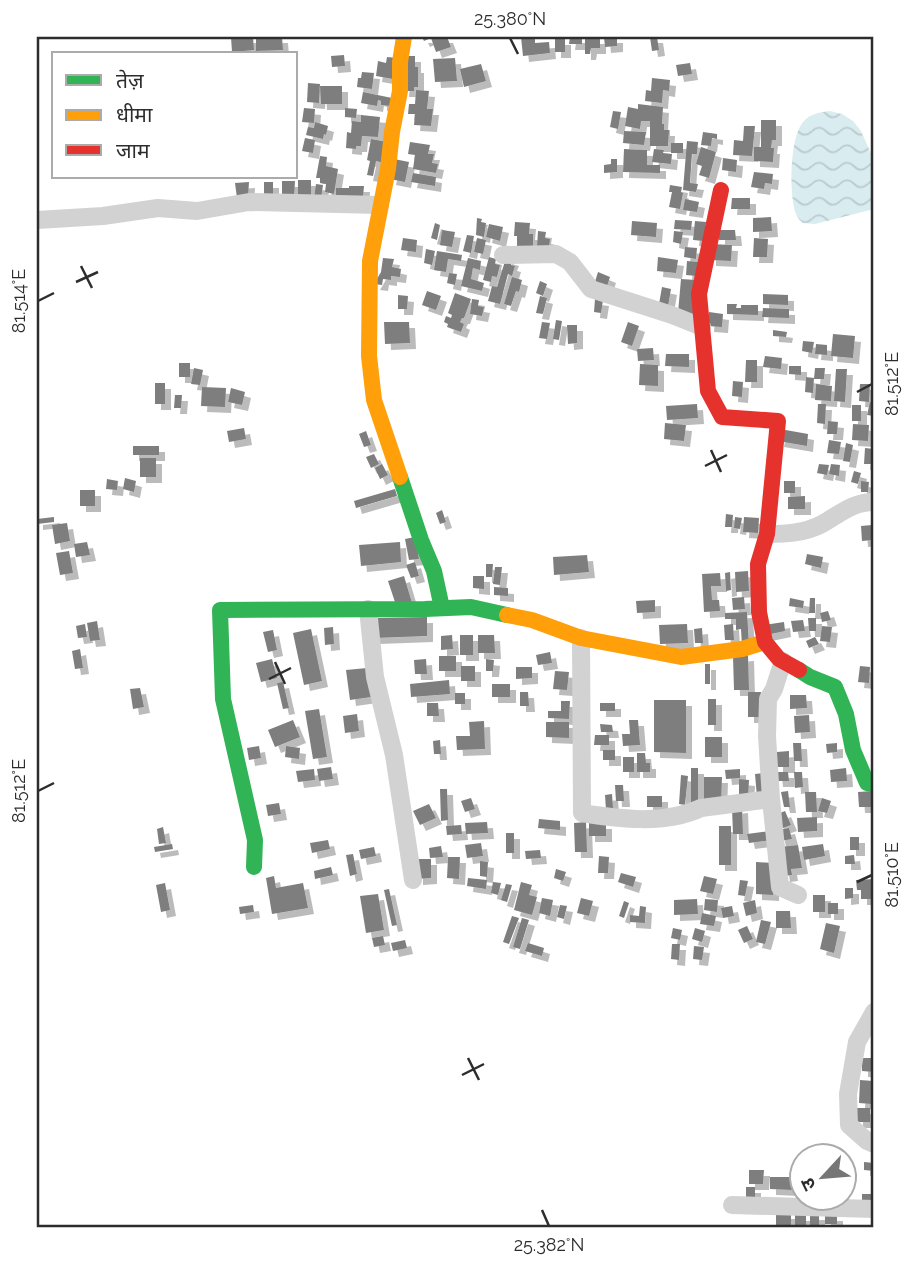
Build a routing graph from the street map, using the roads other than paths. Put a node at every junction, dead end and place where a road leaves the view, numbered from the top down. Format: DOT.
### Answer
graph roads {
  1 [pos="404,37"];
  2 [pos="721,190"];
  3 [pos="380,205"];
  4 [pos="37,220"];
  5 [pos="502,254"];
  6 [pos="702,327"];
  7 [pos="874,502"];
  8 [pos="767,534"];
  9 [pos="442,608"];
  10 [pos="368,609"];
  11 [pos="581,638"];
  12 [pos="765,642"];
  13 [pos="783,661"];
  14 [pos="874,785"];
  15 [pos="771,799"];
  16 [pos="254,867"];
  17 [pos="413,880"];
  18 [pos="798,895"];
  19 [pos="874,1012"];
  20 [pos="874,1144"];
  21 [pos="732,1205"];
  22 [pos="874,1209"];
  1 -- 3 [label="street"];
  2 -- 6 [label="street"];
  3 -- 4 [label="street"];
  3 -- 9 [label="street"];
  5 -- 6 [label="street"];
  6 -- 8 [label="street"];
  7 -- 8 [label="street"];
  8 -- 12 [label="street"];
  9 -- 10 [label="street"];
  9 -- 11 [label="street"];
  10 -- 16 [label="street"];
  10 -- 17 [label="street"];
  11 -- 12 [label="street"];
  11 -- 15 [label="street"];
  12 -- 13 [label="street"];
  13 -- 14 [label="street"];
  13 -- 15 [label="street"];
  15 -- 18 [label="street"];
  19 -- 20 [label="street"];
  21 -- 22 [label="street"];
}
